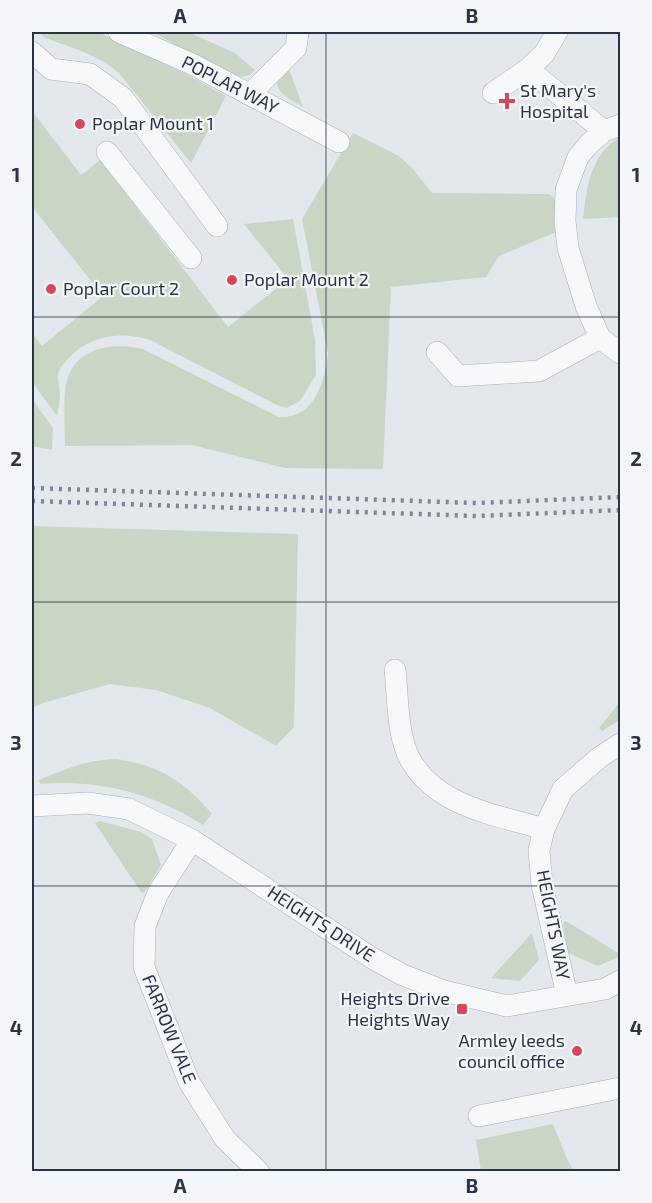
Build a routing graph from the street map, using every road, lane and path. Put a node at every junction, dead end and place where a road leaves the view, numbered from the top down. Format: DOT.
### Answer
graph roads {
  1 [pos="120,32"];
  2 [pos="298,32"];
  3 [pos="557,32"];
  4 [pos="32,52"];
  5 [pos="528,69"];
  6 [pos="493,93"];
  7 [pos="250,94"];
  8 [pos="612,128"];
  9 [pos="339,142"];
  10 [pos="107,152"];
  11 [pos="218,225"];
  12 [pos="191,258"];
  13 [pos="600,338"];
  14 [pos="437,352"];
  15 [pos="621,352"];
  16 [pos="395,670"];
  17 [pos="621,744"];
  18 [pos="32,806"];
  19 [pos="544,829"];
  20 [pos="192,840"];
  21 [pos="621,981"];
  22 [pos="567,995"];
  23 [pos="621,1088"];
  24 [pos="479,1116"];
  25 [pos="259,1172"];
  1 -- 7 [label="street, POPLAR WAY"];
  2 -- 7 [label="street"];
  3 -- 5 [label="street"];
  4 -- 11 [label="street"];
  5 -- 6 [label="street"];
  5 -- 8 [label="street"];
  7 -- 9 [label="street, POPLAR WAY"];
  8 -- 13 [label="street"];
  10 -- 12 [label="street"];
  13 -- 14 [label="street"];
  13 -- 15 [label="street"];
  16 -- 19 [label="street"];
  17 -- 19 [label="street, HEIGHTS WAY"];
  18 -- 20 [label="street, HEIGHTS DRIVE"];
  19 -- 22 [label="street, HEIGHTS WAY"];
  20 -- 22 [label="street, HEIGHTS DRIVE"];
  20 -- 25 [label="street, FARROW VALE"];
  21 -- 22 [label="street, HEIGHTS DRIVE"];
  23 -- 24 [label="street"];
}
